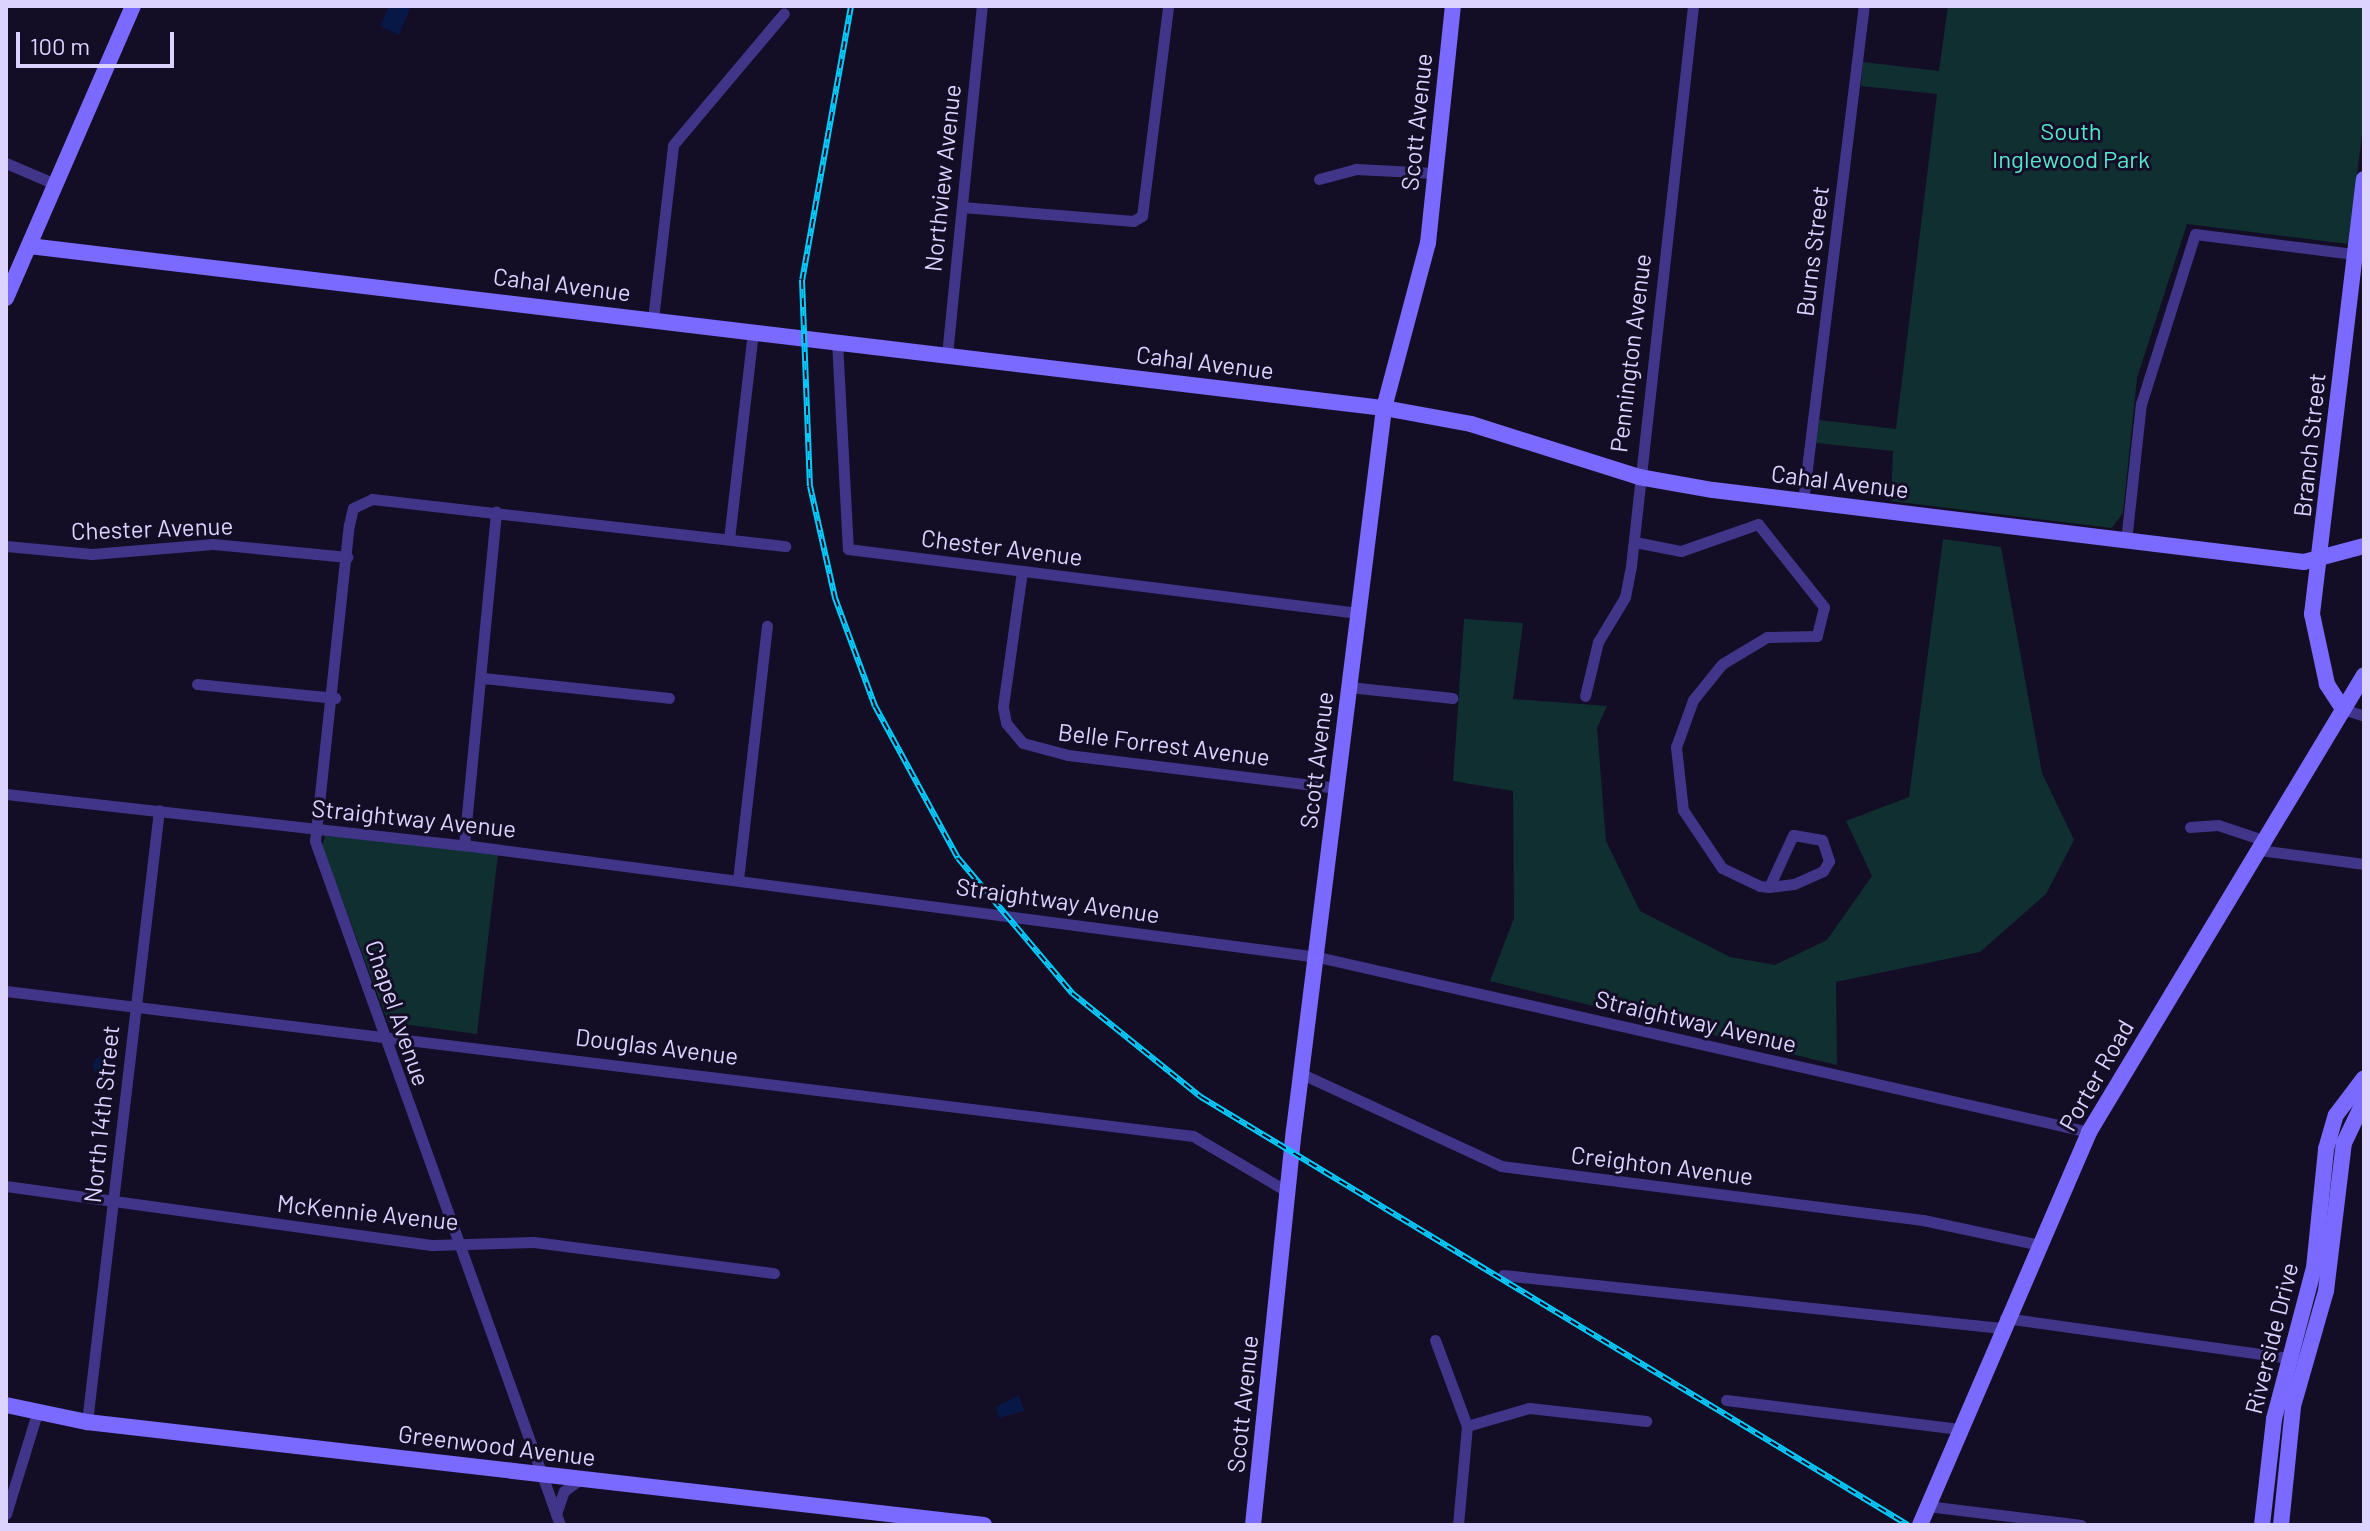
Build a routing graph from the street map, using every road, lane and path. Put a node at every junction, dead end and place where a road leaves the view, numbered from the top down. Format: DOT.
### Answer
graph roads {
  1 [pos="982,6"];
  2 [pos="1168,6"];
  3 [pos="1453,6"];
  4 [pos="1693,6"];
  5 [pos="1864,6"];
  6 [pos="129,7"];
  7 [pos="784,13"];
  8 [pos="6,163"];
  9 [pos="1435,173"];
  10 [pos="1319,179"];
  11 [pos="2364,179"];
  12 [pos="55,184"];
  13 [pos="962,207"];
  14 [pos="29,246"];
  15 [pos="2354,254"];
  16 [pos="6,298"];
  17 [pos="653,319"];
  18 [pos="753,332"];
  19 [pos="837,341"];
  20 [pos="947,355"];
  21 [pos="1384,408"];
  22 [pos="1639,477"];
  23 [pos="1803,501"];
  24 [pos="496,512"];
  25 [pos="729,539"];
  26 [pos="2126,541"];
  27 [pos="1635,542"];
  28 [pos="6,546"];
  29 [pos="785,546"];
  30 [pos="2364,546"];
  31 [pos="347,557"];
  32 [pos="2319,561"];
  33 [pos="1022,571"];
  34 [pos="1358,613"];
  35 [pos="767,626"];
  36 [pos="2364,675"];
  37 [pos="483,678"];
  38 [pos="197,684"];
  39 [pos="1349,687"];
  40 [pos="1585,696"];
  41 [pos="335,698"];
  42 [pos="669,698"];
  43 [pos="1452,698"];
  44 [pos="2343,709"];
  45 [pos="2364,716"];
  46 [pos="1337,788"];
  47 [pos="6,794"];
  48 [pos="159,810"];
  49 [pos="2190,827"];
  50 [pos="319,829"];
  51 [pos="464,845"];
  52 [pos="2262,846"];
  53 [pos="2364,864"];
  54 [pos="738,880"];
  55 [pos="1769,887"];
  56 [pos="1318,957"];
  57 [pos="6,991"];
  58 [pos="134,1005"];
  59 [pos="380,1032"];
  60 [pos="1302,1074"];
  61 [pos="2364,1078"];
  62 [pos="2364,1101"];
  63 [pos="2089,1132"];
  64 [pos="2339,1132"];
  65 [pos="6,1186"];
  66 [pos="1288,1192"];
  67 [pos="114,1205"];
  68 [pos="2035,1244"];
  69 [pos="458,1245"];
  70 [pos="774,1273"];
  71 [pos="1503,1275"];
  72 [pos="2003,1323"];
  73 [pos="1435,1340"];
  74 [pos="2298,1360"];
  75 [pos="1726,1400"];
  76 [pos="6,1405"];
  77 [pos="37,1413"];
  78 [pos="1646,1421"];
  79 [pos="87,1422"];
  80 [pos="1467,1426"];
  81 [pos="1959,1429"];
  82 [pos="542,1473"];
  83 [pos="583,1478"];
  84 [pos="1927,1506"];
  85 [pos="6,1514"];
  86 [pos="873,1519"];
  87 [pos="558,1520"];
  88 [pos="984,1525"];
  89 [pos="1253,1525"];
  90 [pos="1458,1525"];
  91 [pos="1920,1525"];
  92 [pos="2081,1525"];
  93 [pos="2262,1525"];
  94 [pos="2281,1525"];
  1 -- 13 [label="street, Northview Avenue"];
  2 -- 13 [label="street"];
  3 -- 9 [label="street, Scott Avenue"];
  4 -- 22 [label="street, Pennington Avenue"];
  5 -- 23 [label="street, Burns Street"];
  6 -- 12 [label="street"];
  7 -- 17 [label="street"];
  8 -- 12 [label="street"];
  9 -- 10 [label="street"];
  9 -- 21 [label="street, Scott Avenue"];
  11 -- 15 [label="street, Branch Street"];
  12 -- 14 [label="street"];
  13 -- 20 [label="street, Northview Avenue"];
  14 -- 16 [label="street"];
  14 -- 17 [label="street, Cahal Avenue"];
  15 -- 26 [label="street"];
  15 -- 32 [label="street, Branch Street"];
  17 -- 18 [label="street, Cahal Avenue"];
  18 -- 19 [label="street, Cahal Avenue"];
  18 -- 25 [label="street"];
  19 -- 20 [label="street, Cahal Avenue"];
  19 -- 33 [label="street, Chester Avenue"];
  20 -- 21 [label="street, Cahal Avenue"];
  21 -- 22 [label="street, Cahal Avenue"];
  21 -- 34 [label="street, Scott Avenue"];
  22 -- 23 [label="street, Cahal Avenue"];
  22 -- 27 [label="street, Pennington Avenue"];
  23 -- 26 [label="street, Cahal Avenue"];
  24 -- 25 [label="street"];
  24 -- 31 [label="street, Chapel Avenue"];
  24 -- 37 [label="street"];
  25 -- 29 [label="street"];
  26 -- 32 [label="street, Cahal Avenue"];
  27 -- 40 [label="street, Pennington Avenue"];
  27 -- 55 [label="street"];
  28 -- 31 [label="street, Chester Avenue"];
  30 -- 32 [label="street, Cahal Avenue"];
  31 -- 41 [label="street, Chapel Avenue"];
  32 -- 44 [label="street, Branch Street"];
  33 -- 34 [label="street, Chester Avenue"];
  33 -- 46 [label="street, Belle Forrest Avenue"];
  34 -- 39 [label="street, Scott Avenue"];
  35 -- 54 [label="street"];
  36 -- 44 [label="street, Porter Road"];
  37 -- 42 [label="street"];
  37 -- 51 [label="street"];
  38 -- 41 [label="street"];
  39 -- 43 [label="street"];
  39 -- 46 [label="street, Scott Avenue"];
  41 -- 50 [label="street, Chapel Avenue"];
  44 -- 45 [label="street"];
  44 -- 52 [label="street, Porter Road"];
  46 -- 56 [label="street, Scott Avenue"];
  47 -- 48 [label="street, Straightway Avenue"];
  48 -- 50 [label="street, Straightway Avenue"];
  48 -- 58 [label="street, North 14th Street"];
  49 -- 52 [label="street"];
  50 -- 51 [label="street, Straightway Avenue"];
  50 -- 59 [label="street, Chapel Avenue"];
  51 -- 54 [label="street, Straightway Avenue"];
  52 -- 53 [label="street"];
  52 -- 63 [label="street, Porter Road"];
  54 -- 56 [label="street, Straightway Avenue"];
  55 -- 55 [label="street"];
  56 -- 60 [label="street, Scott Avenue"];
  56 -- 63 [label="street, Straightway Avenue"];
  57 -- 58 [label="street, Douglas Avenue"];
  58 -- 59 [label="street, Douglas Avenue"];
  58 -- 67 [label="street, North 14th Street"];
  59 -- 66 [label="street, Douglas Avenue"];
  59 -- 69 [label="street, Chapel Avenue"];
  60 -- 66 [label="street, Scott Avenue"];
  60 -- 68 [label="street, Creighton Avenue"];
  61 -- 64 [label="street, Riverside Drive"];
  62 -- 64 [label="street, Riverside Drive"];
  63 -- 68 [label="street, Porter Road"];
  64 -- 74 [label="street, Riverside Drive"];
  65 -- 67 [label="street, McKennie Avenue"];
  66 -- 89 [label="street, Scott Avenue"];
  67 -- 69 [label="street, McKennie Avenue"];
  67 -- 79 [label="street, North 14th Street"];
  68 -- 72 [label="street, Porter Road"];
  69 -- 70 [label="street, McKennie Avenue"];
  69 -- 82 [label="street, Chapel Avenue"];
  71 -- 72 [label="street"];
  72 -- 74 [label="street"];
  72 -- 81 [label="street, Porter Road"];
  73 -- 80 [label="street"];
  74 -- 93 [label="street, Riverside Drive"];
  74 -- 94 [label="street, Riverside Drive"];
  75 -- 81 [label="street"];
  76 -- 77 [label="street, Greenwood Avenue"];
  77 -- 79 [label="street, Greenwood Avenue"];
  77 -- 85 [label="street"];
  78 -- 80 [label="street"];
  79 -- 82 [label="street, Greenwood Avenue"];
  80 -- 90 [label="street"];
  81 -- 84 [label="street, Porter Road"];
  82 -- 83 [label="street, Greenwood Avenue"];
  82 -- 87 [label="street, Chapel Avenue"];
  83 -- 86 [label="street, Greenwood Avenue"];
  83 -- 87 [label="street"];
  84 -- 91 [label="street, Porter Road"];
  84 -- 92 [label="street"];
  86 -- 88 [label="street, Greenwood Avenue"];
}
